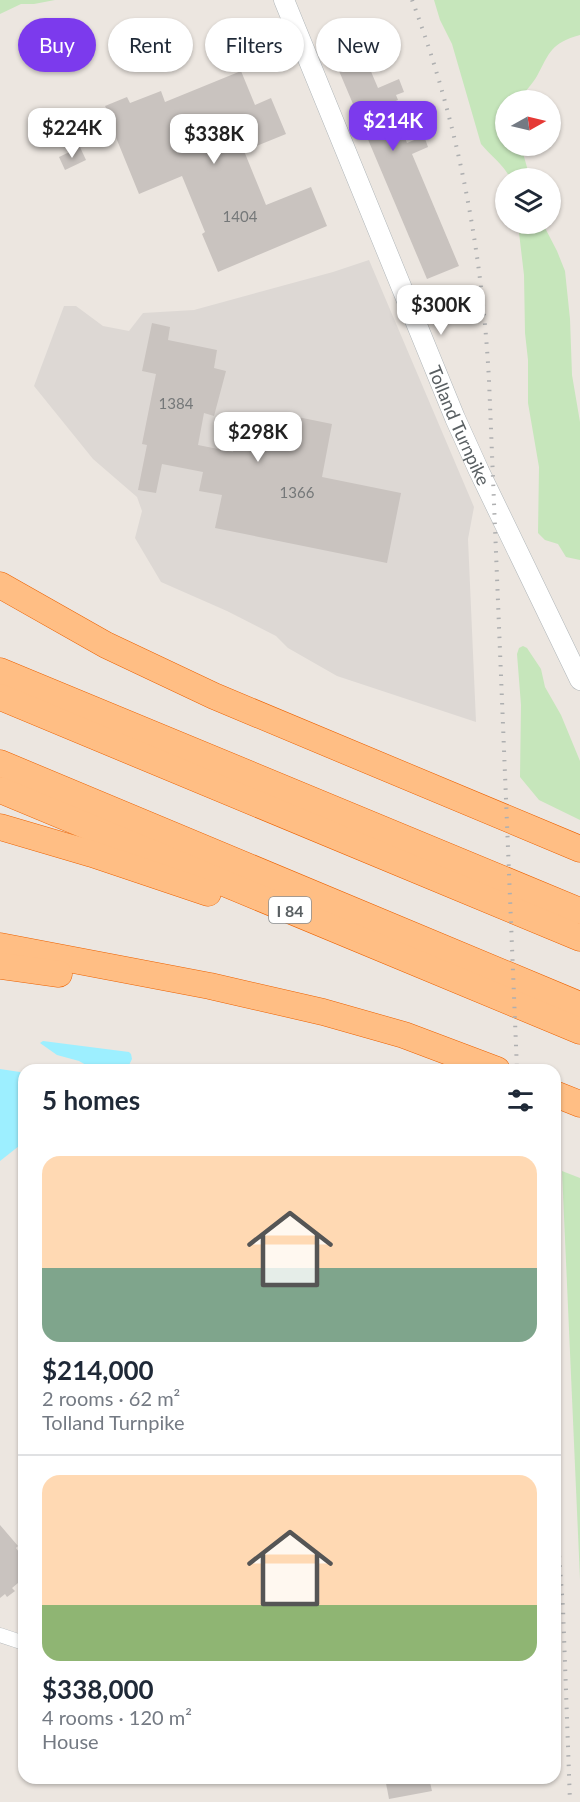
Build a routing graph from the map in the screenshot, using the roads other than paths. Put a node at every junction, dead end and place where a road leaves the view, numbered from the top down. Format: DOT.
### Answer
graph roads {
  1 [pos="284,0"];
  2 [pos="0,585"];
  3 [pos="2,677"];
  4 [pos="580,680"];
  5 [pos="0,763"];
  6 [pos="0,790"];
  7 [pos="0,827"];
  8 [pos="580,849"];
  9 [pos="580,911"];
  10 [pos="309,918"];
  11 [pos="580,938"];
  12 [pos="0,946"];
  13 [pos="0,966"];
  14 [pos="259,999"];
  15 [pos="580,1005"];
  16 [pos="580,1031"];
  17 [pos="482,1064"];
  18 [pos="561,1096"];
  19 [pos="580,1104"];
  20 [pos="0,1635"];
  21 [pos="18,1641"];
  1 -- 4 [label="main road, Tolland Turnpike"];
  2 -- 8 [label="highway"];
  3 -- 9 [label="highway"];
  3 -- 11 [label="highway"];
  5 -- 15 [label="highway"];
  6 -- 10 [label="highway, I 84"];
  7 -- 10 [label="highway"];
  10 -- 16 [label="highway, I 84"];
  12 -- 14 [label="highway"];
  13 -- 14 [label="highway"];
  14 -- 17 [label="highway"];
  18 -- 19 [label="highway"];
  20 -- 21 [label="street"];
}
